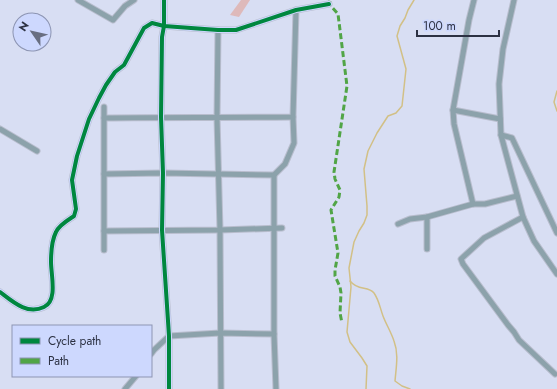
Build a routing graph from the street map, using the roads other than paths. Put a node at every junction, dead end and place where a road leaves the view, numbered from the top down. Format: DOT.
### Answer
graph roads {
  1 [pos="78,0"];
  2 [pos="134,0"];
  3 [pos="164,0"];
  4 [pos="474,0"];
  5 [pos="514,0"];
  6 [pos="329,4"];
  7 [pos="296,10"];
  8 [pos="164,26"];
  9 [pos="218,30"];
  10 [pos="104,107"];
  11 [pos="453,110"];
  12 [pos="161,117"];
  13 [pos="293,117"];
  14 [pos="104,118"];
  15 [pos="217,118"];
  16 [pos="500,119"];
  17 [pos="0,129"];
  18 [pos="501,135"];
  19 [pos="37,151"];
  20 [pos="163,173"];
  21 [pos="104,174"];
  22 [pos="218,174"];
  23 [pos="274,175"];
  24 [pos="517,196"];
  25 [pos="473,204"];
  26 [pos="427,216"];
  27 [pos="523,217"];
  28 [pos="398,224"];
  29 [pos="282,228"];
  30 [pos="274,229"];
  31 [pos="162,230"];
  32 [pos="220,230"];
  33 [pos="104,232"];
  34 [pos="557,233"];
  35 [pos="427,248"];
  36 [pos="104,250"];
  37 [pos="557,274"];
  38 [pos="0,292"];
  39 [pos="220,333"];
  40 [pos="274,334"];
  41 [pos="169,336"];
  42 [pos="152,353"];
  43 [pos="555,374"];
  44 [pos="135,377"];
  45 [pos="125,389"];
  46 [pos="169,389"];
  47 [pos="221,389"];
  48 [pos="276,389"];
  1 -- 2 [label="street"];
  3 -- 8 [label="street"];
  4 -- 11 [label="street"];
  5 -- 16 [label="street"];
  6 -- 7 [label="street"];
  7 -- 9 [label="street"];
  7 -- 13 [label="street"];
  8 -- 9 [label="street"];
  8 -- 12 [label="street"];
  8 -- 38 [label="street"];
  9 -- 15 [label="street"];
  10 -- 14 [label="street"];
  11 -- 16 [label="street"];
  11 -- 25 [label="street"];
  12 -- 14 [label="street"];
  12 -- 15 [label="street"];
  12 -- 20 [label="street"];
  13 -- 15 [label="street"];
  13 -- 23 [label="street"];
  14 -- 21 [label="street"];
  15 -- 22 [label="street"];
  16 -- 18 [label="street"];
  17 -- 19 [label="street"];
  18 -- 24 [label="street"];
  18 -- 34 [label="street"];
  20 -- 21 [label="street"];
  20 -- 22 [label="street"];
  20 -- 31 [label="street"];
  21 -- 33 [label="street"];
  22 -- 23 [label="street"];
  22 -- 32 [label="street"];
  23 -- 30 [label="street"];
  24 -- 25 [label="street"];
  24 -- 27 [label="street"];
  25 -- 26 [label="street"];
  26 -- 28 [label="street"];
  26 -- 35 [label="street"];
  27 -- 37 [label="street"];
  27 -- 43 [label="street"];
  29 -- 30 [label="street"];
  30 -- 32 [label="street"];
  30 -- 40 [label="street"];
  31 -- 32 [label="street"];
  31 -- 33 [label="street"];
  31 -- 41 [label="street"];
  32 -- 39 [label="street"];
  33 -- 36 [label="street"];
  39 -- 40 [label="street"];
  39 -- 41 [label="street"];
  39 -- 47 [label="street"];
  40 -- 48 [label="street"];
  41 -- 42 [label="street"];
  41 -- 46 [label="street"];
  44 -- 45 [label="street"];
}
